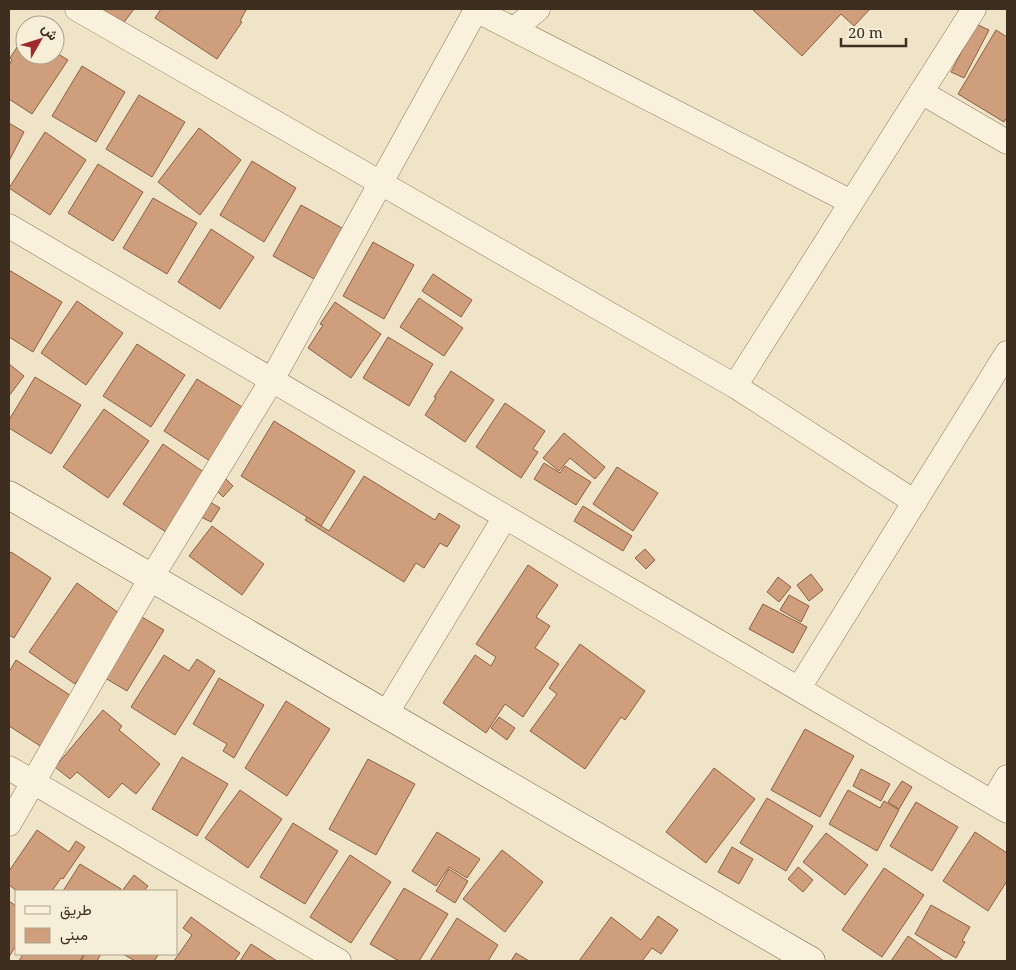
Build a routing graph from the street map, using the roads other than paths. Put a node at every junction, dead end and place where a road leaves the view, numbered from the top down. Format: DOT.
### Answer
graph roads {
  1 [pos="77,9"];
  2 [pos="475,9"];
  3 [pos="538,9"];
  4 [pos="974,9"];
  5 [pos="514,29"];
  6 [pos="921,92"];
  7 [pos="1007,142"];
  8 [pos="380,182"];
  9 [pos="851,202"];
  10 [pos="9,226"];
  11 [pos="1007,353"];
  12 [pos="272,380"];
  13 [pos="735,386"];
  14 [pos="9,495"];
  15 [pos="915,502"];
  16 [pos="505,517"];
  17 [pos="151,578"];
  18 [pos="799,688"];
  19 [pos="386,714"];
  20 [pos="9,768"];
  21 [pos="1007,777"];
  22 [pos="33,783"];
  23 [pos="1000,806"];
  24 [pos="9,824"];
  25 [pos="339,961"];
  26 [pos="811,961"];
  1 -- 8 [label="street"];
  2 -- 5 [label="street"];
  2 -- 8 [label="street"];
  3 -- 5 [label="street"];
  4 -- 6 [label="street"];
  5 -- 9 [label="street"];
  6 -- 7 [label="street"];
  6 -- 9 [label="street"];
  8 -- 12 [label="street"];
  8 -- 13 [label="street"];
  9 -- 13 [label="street"];
  10 -- 12 [label="street"];
  11 -- 15 [label="street"];
  12 -- 16 [label="street"];
  12 -- 17 [label="street"];
  13 -- 15 [label="street"];
  14 -- 17 [label="street"];
  15 -- 18 [label="street"];
  16 -- 18 [label="street"];
  16 -- 19 [label="street"];
  17 -- 19 [label="street"];
  17 -- 22 [label="street"];
  18 -- 23 [label="street"];
  19 -- 26 [label="street"];
  20 -- 22 [label="street"];
  21 -- 23 [label="street"];
  22 -- 24 [label="street"];
  22 -- 25 [label="street"];
}
